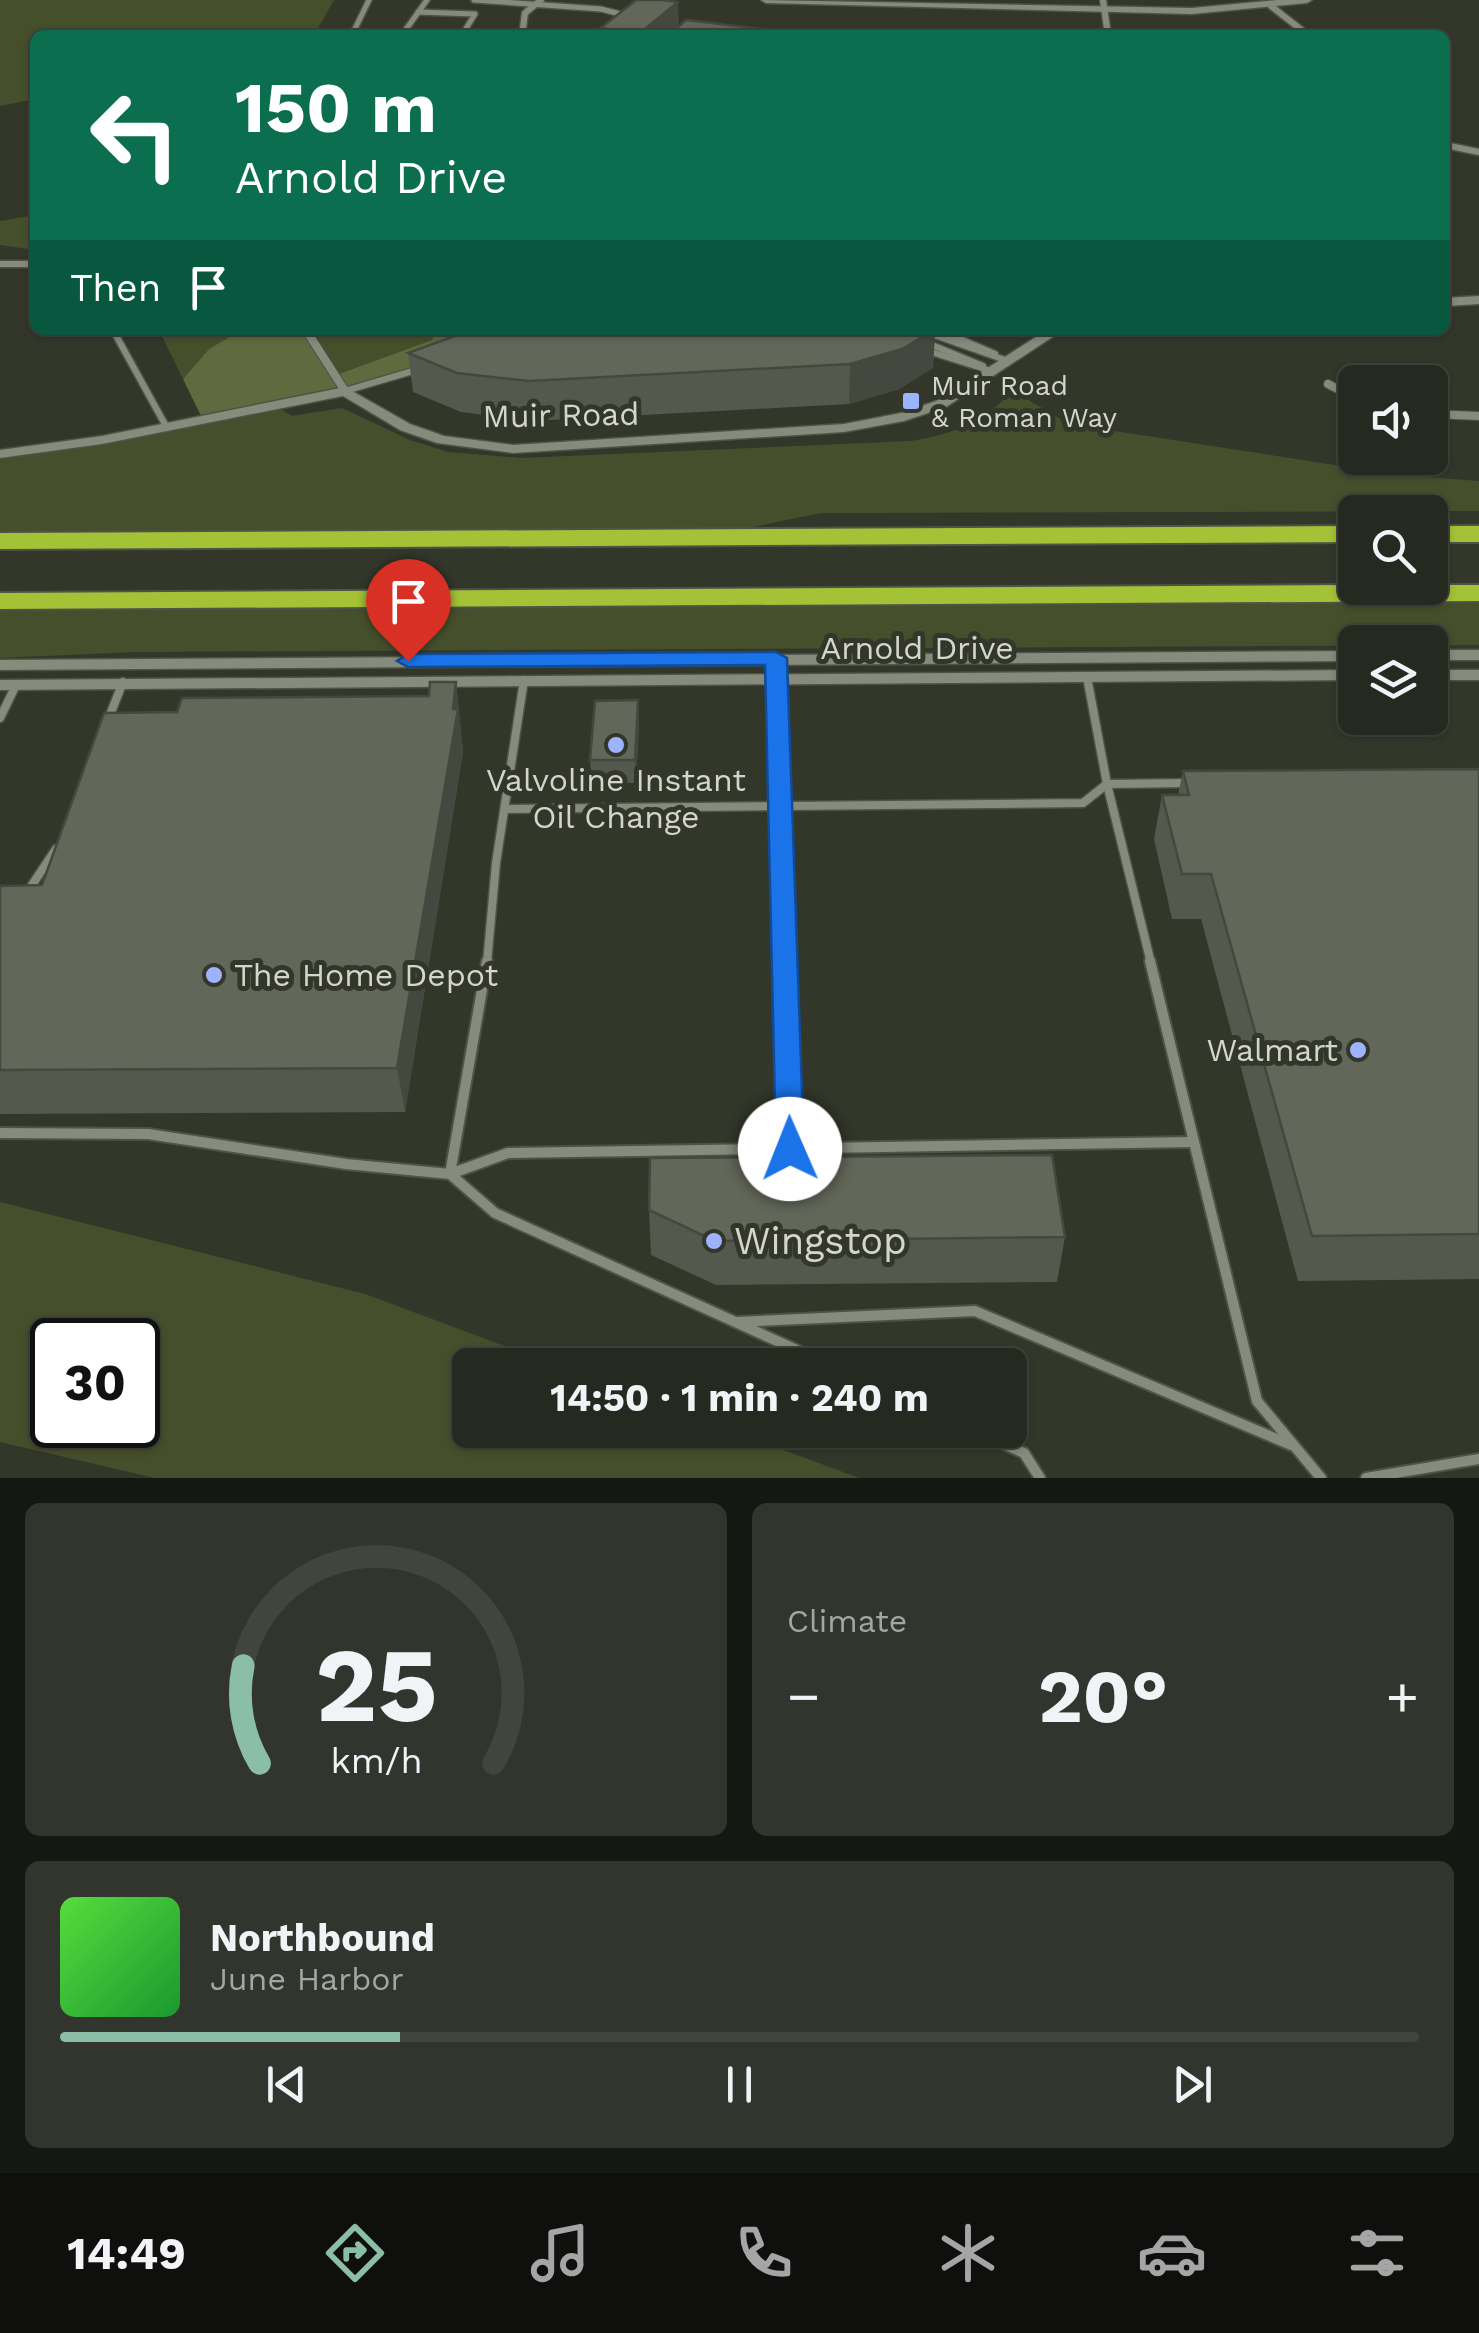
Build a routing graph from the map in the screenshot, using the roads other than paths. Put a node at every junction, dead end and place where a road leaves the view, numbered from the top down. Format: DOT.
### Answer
graph roads {
  1 [pos="369,0"];
  2 [pos="427,0"];
  3 [pos="474,0"];
  4 [pos="766,0"];
  5 [pos="1307,0"];
  6 [pos="539,2"];
  7 [pos="1104,4"];
  8 [pos="1271,6"];
  9 [pos="418,12"];
  10 [pos="641,20"];
  11 [pos="354,30"];
  12 [pos="405,30"];
  13 [pos="465,30"];
  14 [pos="523,30"];
  15 [pos="1107,30"];
  16 [pos="1302,30"];
  17 [pos="1450,146"];
  18 [pos="1479,152"];
  19 [pos="0,264"];
  20 [pos="30,264"];
  21 [pos="1479,300"];
  22 [pos="1450,302"];
  23 [pos="116,335"];
  24 [pos="309,335"];
  25 [pos="935,335"];
  26 [pos="951,335"];
  27 [pos="1048,335"];
  28 [pos="908,336"];
  29 [pos="924,350"];
  30 [pos="1008,360"];
  31 [pos="424,368"];
  32 [pos="992,372"];
  33 [pos="1328,384"];
  34 [pos="1338,389"];
  35 [pos="346,390"];
  36 [pos="1448,415"];
  37 [pos="1479,416"];
  38 [pos="167,428"];
  39 [pos="0,454"];
  40 [pos="1338,534"];
  41 [pos="1448,534"];
  42 [pos="1479,534"];
  43 [pos="0,541"];
  44 [pos="1479,593"];
  45 [pos="0,601"];
  46 [pos="1448,655"];
  47 [pos="1479,655"];
  48 [pos="1338,656"];
  49 [pos="776,658"];
  50 [pos="0,665"];
  51 [pos="1479,674"];
  52 [pos="1338,675"];
  53 [pos="1448,675"];
  54 [pos="1087,677"];
  55 [pos="776,679"];
  56 [pos="524,680"];
  57 [pos="123,682"];
  58 [pos="8,685"];
  59 [pos="0,718"];
  60 [pos="104,729"];
  61 [pos="1207,783"];
  62 [pos="1107,784"];
  63 [pos="782,806"];
  64 [pos="505,809"];
  65 [pos="60,844"];
  66 [pos="14,892"];
  67 [pos="0,1134"];
  68 [pos="1194,1142"];
  69 [pos="790,1149"];
  70 [pos="450,1174"];
  71 [pos="735,1322"];
  72 [pos="792,1348"];
  73 [pos="1295,1447"];
  74 [pos="1013,1448"];
  75 [pos="1479,1459"];
  76 [pos="1040,1478"];
  77 [pos="1320,1478"];
  78 [pos="1366,1478"];
  1 -- 11 [label="lane"];
  2 -- 9 [label="lane"];
  3 -- 6 [label="lane"];
  4 -- 7 [label="street"];
  5 -- 8 [label="street"];
  6 -- 10 [label="lane"];
  6 -- 14 [label="street"];
  7 -- 8 [label="street"];
  7 -- 15 [label="street"];
  8 -- 16 [label="street"];
  9 -- 12 [label="lane"];
  9 -- 13 [label="lane"];
  17 -- 18 [label="street"];
  19 -- 20 [label="lane"];
  21 -- 22 [label="street"];
  23 -- 38 [label="lane"];
  24 -- 35 [label="street"];
  25 -- 30 [label="lane"];
  26 -- 30 [label="lane"];
  27 -- 30 [label="street, Muir Road"];
  28 -- 32 [label="lane"];
  29 -- 32 [label="lane"];
  30 -- 32 [label="street, Muir Road"];
  31 -- 35 [label="lane"];
  32 -- 35 [label="street, Muir Road"];
  33 -- 34 [label="street"];
  35 -- 38 [label="street"];
  36 -- 37 [label="street"];
  38 -- 39 [label="street"];
  40 -- 43 [label="highway"];
  41 -- 42 [label="highway"];
  44 -- 45 [label="highway"];
  46 -- 47 [label="street"];
  48 -- 49 [label="street, Arnold Drive"];
  49 -- 50 [label="street, Arnold Drive"];
  49 -- 55 [label="street"];
  51 -- 53 [label="street"];
  52 -- 54 [label="street, Arnold Drive"];
  54 -- 55 [label="street, Arnold Drive"];
  54 -- 62 [label="lane"];
  55 -- 56 [label="street, Arnold Drive"];
  55 -- 63 [label="street"];
  56 -- 57 [label="street, Arnold Drive"];
  56 -- 64 [label="lane"];
  57 -- 58 [label="street, Arnold Drive"];
  57 -- 60 [label="lane"];
  58 -- 59 [label="lane"];
  61 -- 62 [label="lane"];
  62 -- 63 [label="lane"];
  62 -- 68 [label="lane"];
  63 -- 64 [label="lane"];
  63 -- 69 [label="street"];
  64 -- 70 [label="lane"];
  65 -- 66 [label="lane"];
  67 -- 70 [label="lane"];
  68 -- 69 [label="lane"];
  68 -- 73 [label="lane"];
  69 -- 70 [label="lane"];
  70 -- 71 [label="lane"];
  71 -- 72 [label="lane"];
  71 -- 73 [label="lane"];
  73 -- 77 [label="lane"];
  74 -- 76 [label="lane"];
  75 -- 78 [label="lane"];
}
